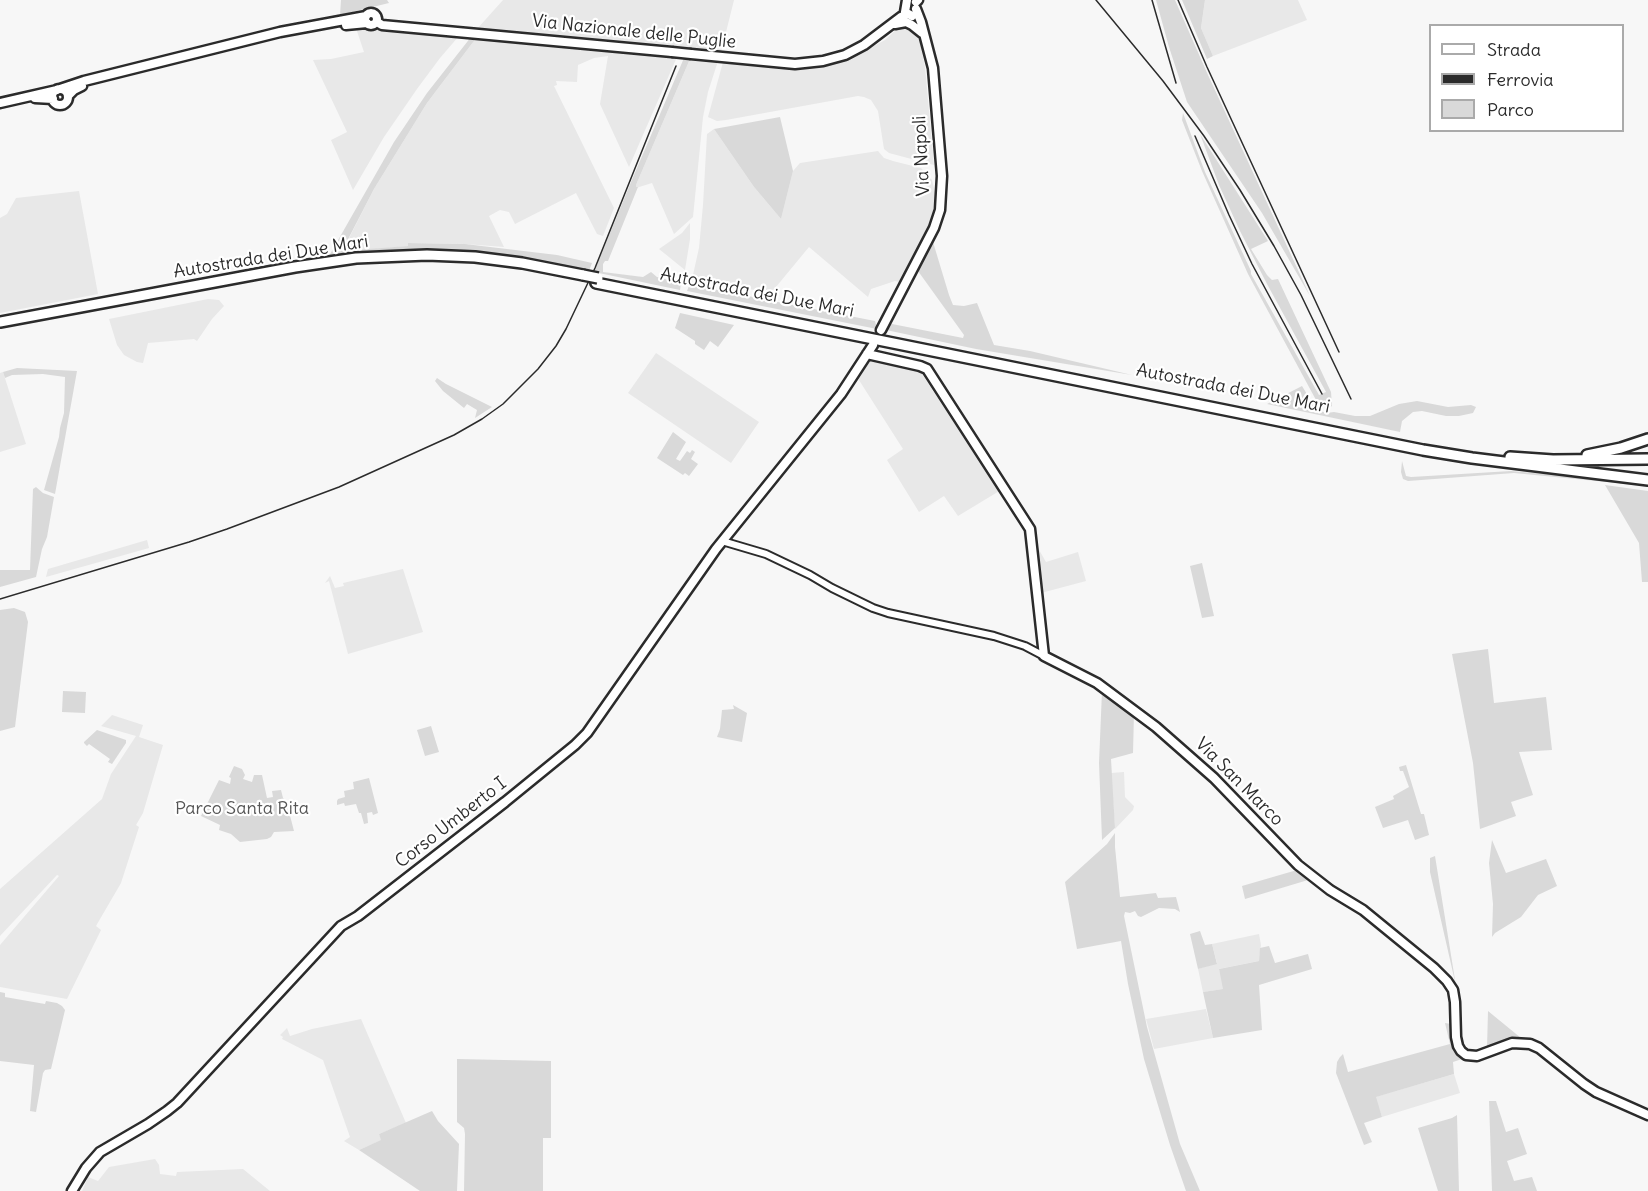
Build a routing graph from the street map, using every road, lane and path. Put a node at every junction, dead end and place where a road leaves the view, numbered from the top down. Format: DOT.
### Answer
graph roads {
  1 [pos="912,6"];
  2 [pos="366,20"];
  3 [pos="890,27"];
  4 [pos="881,32"];
  5 [pos="924,36"];
  6 [pos="58,90"];
  7 [pos="35,96"];
  8 [pos="68,96"];
  9 [pos="53,99"];
  10 [pos="0,105"];
  11 [pos="312,267"];
  12 [pos="0,322"];
  13 [pos="0,328"];
  14 [pos="880,330"];
  15 [pos="873,345"];
  16 [pos="867,354"];
  17 [pos="1648,440"];
  18 [pos="1504,459"];
  19 [pos="1648,462"];
  20 [pos="1648,480"];
  21 [pos="722,541"];
  22 [pos="1044,656"];
  23 [pos="1648,1115"];
  24 [pos="72,1191"];
  1 -- 3 [label="main road, Via Nazionale delle Puglie"];
  1 -- 4 [label="main road, Via Nazionale delle Puglie"];
  1 -- 5 [label="main road, Via Napoli"];
  2 -- 4 [label="main road, Via Nazionale delle Puglie, bridge"];
  2 -- 6 [label="main road"];
  2 -- 8 [label="main road"];
  3 -- 4 [label="main road, Via Nazionale delle Puglie"];
  3 -- 5 [label="main road"];
  5 -- 14 [label="main road, Via Napoli"];
  6 -- 7 [label="main road"];
  6 -- 8 [label="main road"];
  6 -- 9 [label="main road"];
  7 -- 9 [label="main road"];
  7 -- 10 [label="main road"];
  8 -- 9 [label="main road"];
  11 -- 12 [label="highway, Autostrada dei Due Mari"];
  11 -- 13 [label="highway, Autostrada dei Due Mari"];
  11 -- 18 [label="highway, Autostrada dei Due Mari, bridge"];
  15 -- 16 [label="main road"];
  16 -- 21 [label="main road"];
  16 -- 22 [label="main road"];
  17 -- 18 [label="highway"];
  18 -- 19 [label="highway"];
  18 -- 20 [label="highway"];
  21 -- 22 [label="street, Via San Marco"];
  21 -- 24 [label="main road, Corso Umberto I"];
  22 -- 23 [label="main road, Via San Marco"];
}
